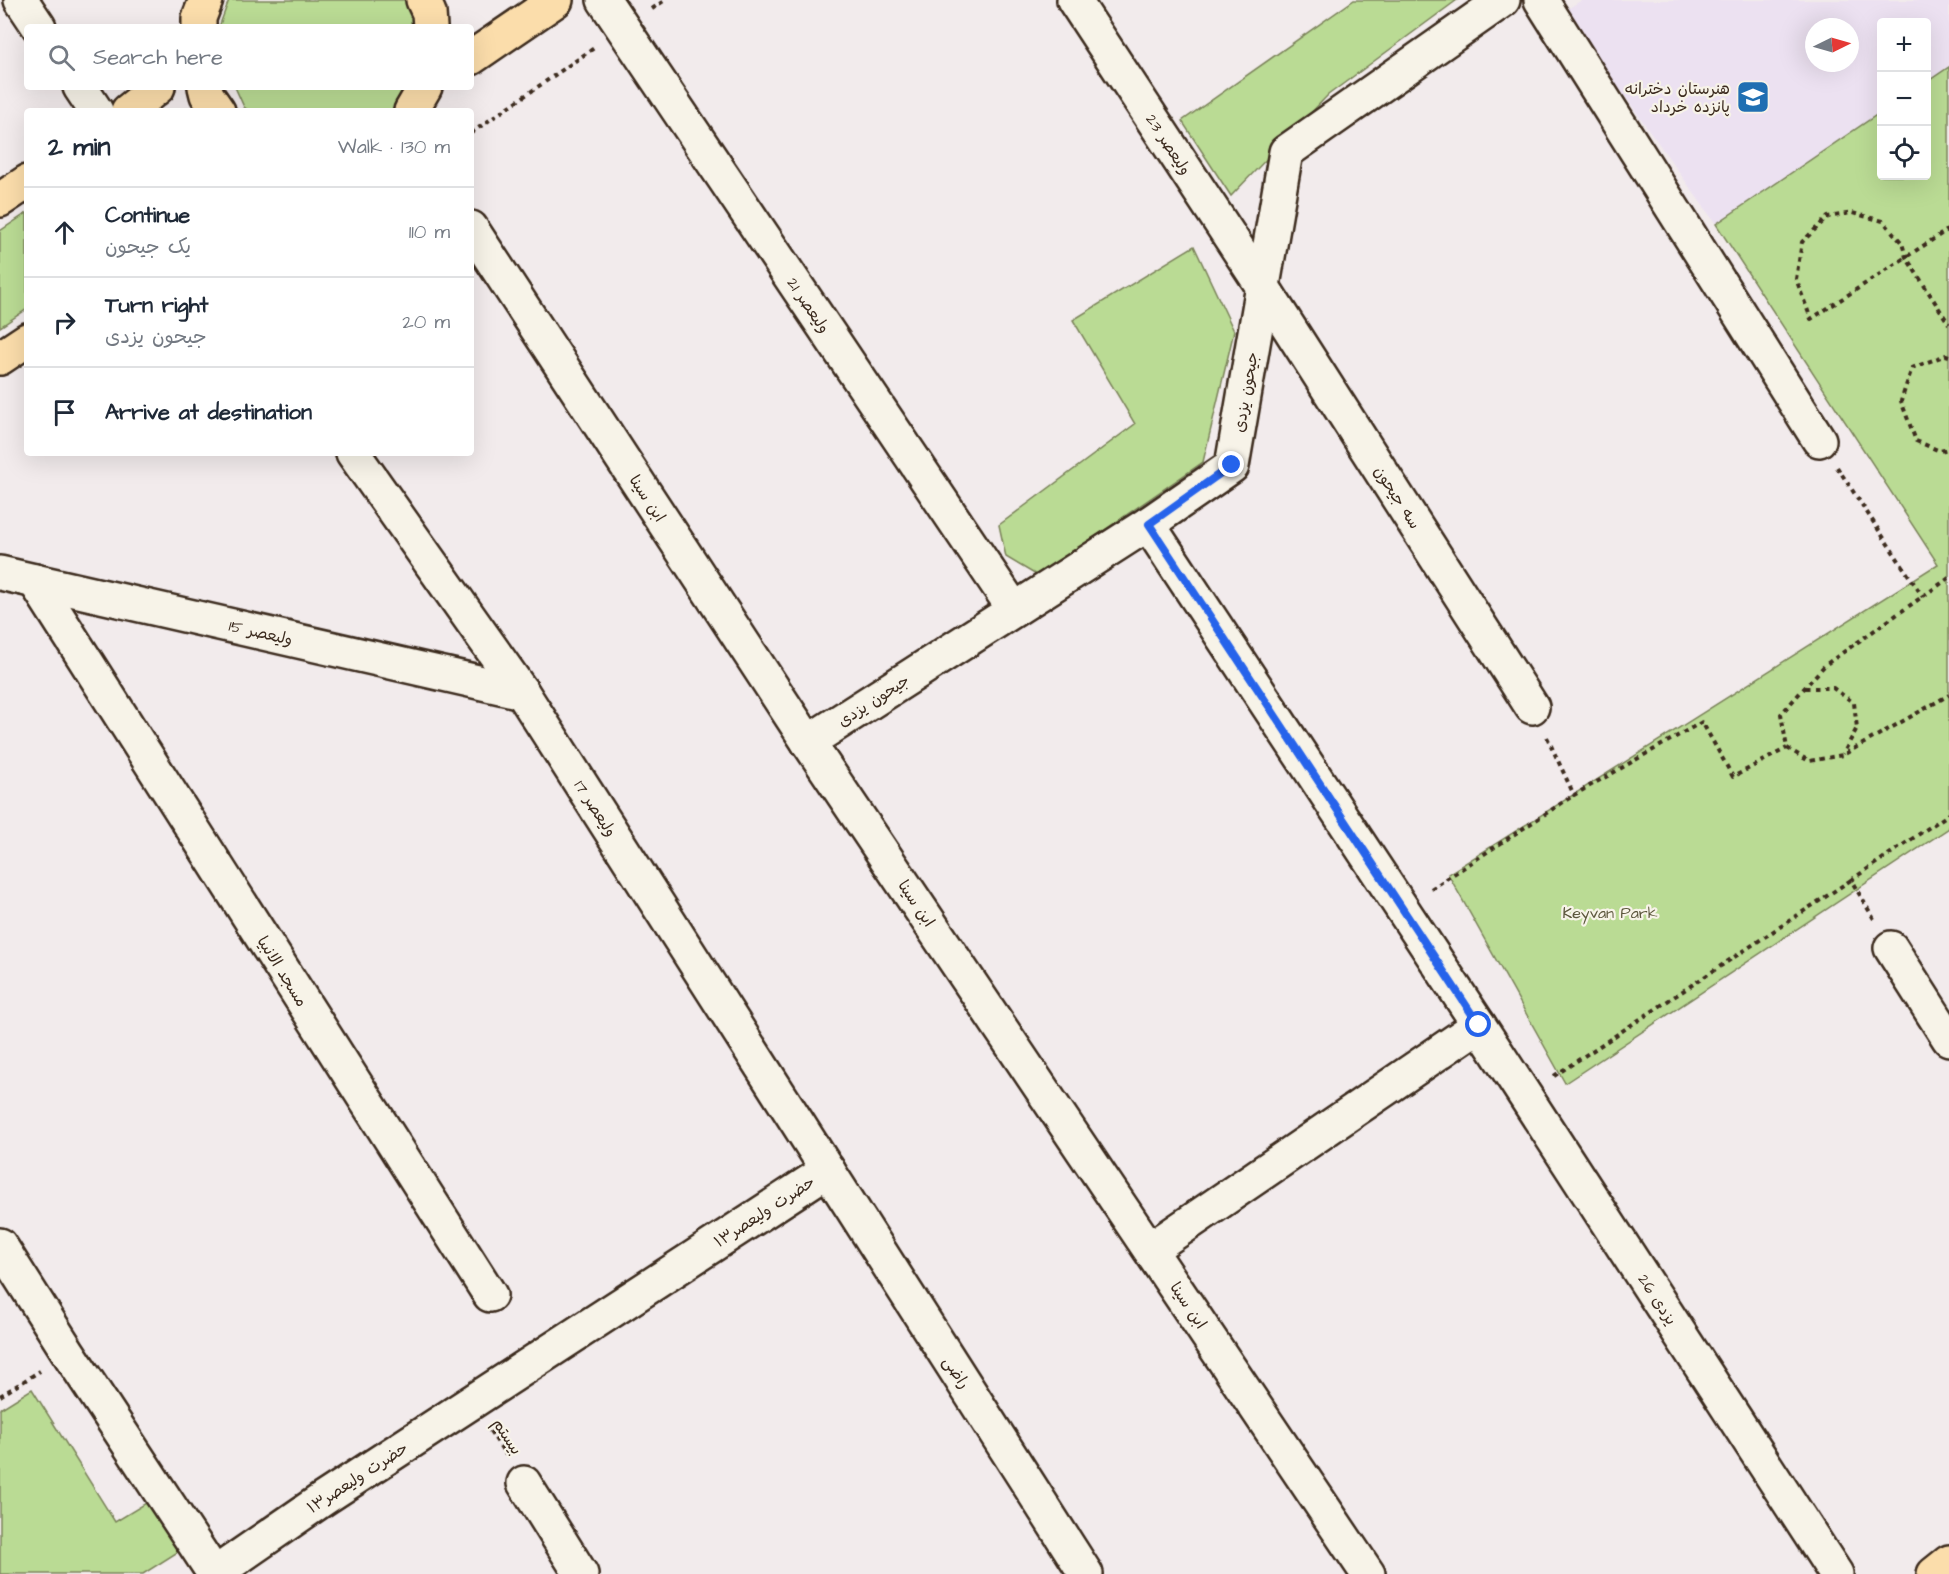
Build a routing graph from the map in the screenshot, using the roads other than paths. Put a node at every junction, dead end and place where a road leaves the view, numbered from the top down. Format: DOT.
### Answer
graph roads {
  1 [pos="21,0"];
  2 [pos="423,0"];
  3 [pos="556,0"];
  4 [pos="604,0"];
  5 [pos="1074,0"];
  6 [pos="1503,0"];
  7 [pos="1541,0"];
  8 [pos="37,24"];
  9 [pos="430,24"];
  10 [pos="474,56"];
  11 [pos="82,90"];
  12 [pos="154,90"];
  13 [pos="206,90"];
  14 [pos="94,108"];
  15 [pos="132,108"];
  16 [pos="216,108"];
  17 [pos="24,184"];
  18 [pos="0,200"];
  19 [pos="474,233"];
  20 [pos="1263,287"];
  21 [pos="24,342"];
  22 [pos="0,358"];
  23 [pos="1819,440"];
  24 [pos="354,456"];
  25 [pos="1149,524"];
  26 [pos="0,573"];
  27 [pos="34,581"];
  28 [pos="1014,609"];
  29 [pos="522,692"];
  30 [pos="1532,707"];
  31 [pos="808,742"];
  32 [pos="1891,948"];
  33 [pos="1479,1025"];
  34 [pos="1949,1039"];
  35 [pos="828,1170"];
  36 [pos="0,1245"];
  37 [pos="1150,1248"];
  38 [pos="489,1295"];
  39 [pos="524,1483"];
  40 [pos="1949,1562"];
  41 [pos="581,1574"];
  42 [pos="1086,1574"];
  43 [pos="1368,1574"];
  44 [pos="1836,1574"];
  45 [pos="1934,1574"];
  1 -- 8 [label="street"];
  2 -- 9 [label="main road"];
  3 -- 10 [label="main road"];
  4 -- 28 [label="street, ولیعصر 21"];
  5 -- 20 [label="street, ولیعصر 23"];
  6 -- 20 [label="street, جیحون یزدی"];
  7 -- 23 [label="street"];
  11 -- 14 [label="street"];
  12 -- 15 [label="main road"];
  13 -- 16 [label="main road"];
  17 -- 18 [label="main road"];
  19 -- 31 [label="street, ابن سینا"];
  20 -- 25 [label="street, جیحون یزدی"];
  20 -- 30 [label="street, سه جیحون"];
  21 -- 22 [label="main road"];
  24 -- 29 [label="street, ولیعصر 17"];
  25 -- 28 [label="street, جیحون یزدی"];
  25 -- 33 [label="street, یزدی 26"];
  26 -- 27 [label="street, ولیعصر 15"];
  27 -- 29 [label="street, ولیعصر 15"];
  27 -- 38 [label="street, مسجد الانبیا"];
  28 -- 31 [label="street, جیحون یزدی"];
  29 -- 35 [label="street, ولیعصر 17"];
  31 -- 37 [label="street, ابن سینا"];
  32 -- 34 [label="street"];
  33 -- 37 [label="street"];
  33 -- 44 [label="street, یزدی 26"];
  35 -- 36 [label="street, حضرت ولیعصر۱۳"];
  35 -- 42 [label="street, راضی"];
  37 -- 43 [label="street, ابن سینا"];
  39 -- 41 [label="street"];
  40 -- 45 [label="main road"];
}
